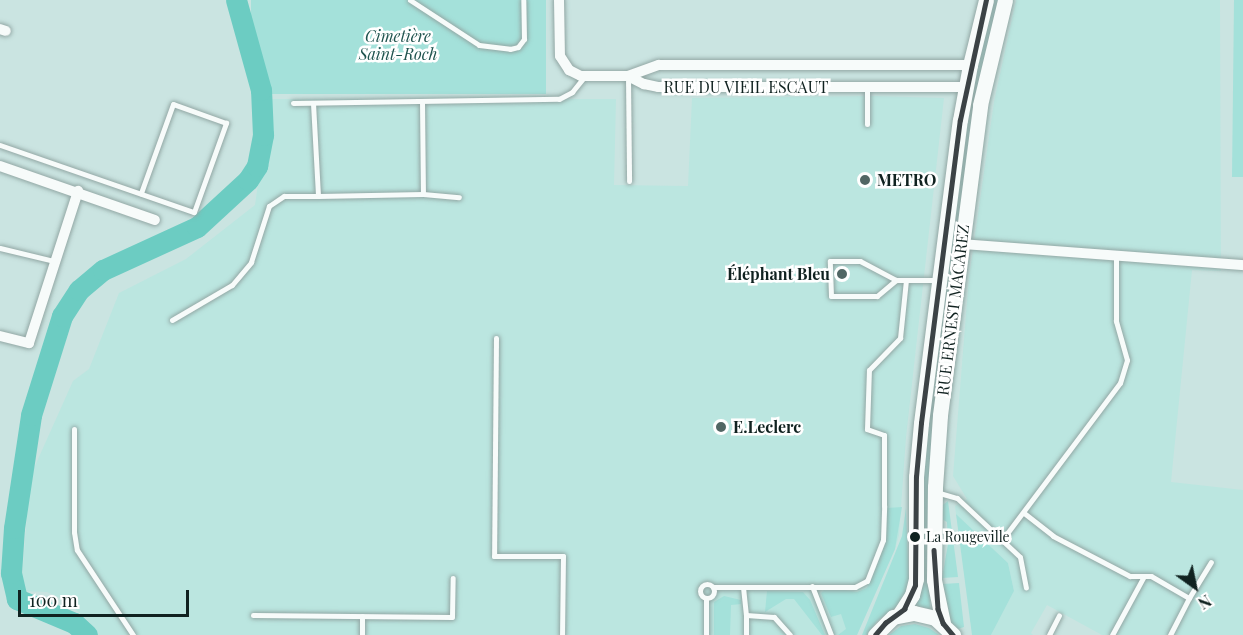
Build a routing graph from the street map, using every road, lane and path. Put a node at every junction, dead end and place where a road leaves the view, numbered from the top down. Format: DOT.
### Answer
graph roads {
  1 [pos="410,0"];
  2 [pos="523,0"];
  3 [pos="559,0"];
  4 [pos="986,0"];
  5 [pos="1005,0"];
  6 [pos="867,65"];
  7 [pos="970,65"];
  8 [pos="585,76"];
  9 [pos="628,76"];
  10 [pos="867,87"];
  11 [pos="965,87"];
  12 [pos="422,101"];
  13 [pos="313,103"];
  14 [pos="293,104"];
  15 [pos="867,124"];
  16 [pos="0,145"];
  17 [pos="0,166"];
  18 [pos="629,181"];
  19 [pos="78,192"];
  20 [pos="141,193"];
  21 [pos="423,194"];
  22 [pos="318,195"];
  23 [pos="459,197"];
  24 [pos="155,220"];
  25 [pos="962,244"];
  26 [pos="0,248"];
  27 [pos="1116,256"];
  28 [pos="54,261"];
  29 [pos="1243,265"];
  30 [pos="896,280"];
  31 [pos="906,280"];
  32 [pos="939,280"];
  33 [pos="172,320"];
  34 [pos="0,336"];
  35 [pos="496,338"];
  36 [pos="74,429"];
  37 [pos="935,492"];
  38 [pos="1024,513"];
  39 [pos="1002,540"];
  40 [pos="1211,562"];
  41 [pos="1144,576"];
  42 [pos="453,578"];
  43 [pos="812,586"];
  44 [pos="713,587"];
  45 [pos="743,587"];
  46 [pos="1026,587"];
  47 [pos="706,598"];
  48 [pos="1189,598"];
  49 [pos="253,615"];
  50 [pos="746,615"];
  51 [pos="899,615"];
  52 [pos="1059,615"];
  53 [pos="362,616"];
  54 [pos="948,629"];
  55 [pos="1050,633"];
  56 [pos="134,635"];
  57 [pos="362,635"];
  58 [pos="562,635"];
  59 [pos="706,635"];
  60 [pos="746,635"];
  61 [pos="790,635"];
  62 [pos="831,635"];
  63 [pos="875,635"];
  64 [pos="1059,635"];
  65 [pos="1112,635"];
  66 [pos="1170,635"];
  1 -- 2 [label="lane"];
  3 -- 8 [label="street"];
  4 -- 7 [label="main road, RUE ERNEST MACAREZ"];
  5 -- 25 [label="main road, RUE ERNEST MACAREZ"];
  6 -- 7 [label="street, RUE DU VIEIL ESCAUT"];
  6 -- 9 [label="street, RUE DU VIEIL ESCAUT"];
  6 -- 10 [label="street"];
  7 -- 11 [label="main road, RUE ERNEST MACAREZ"];
  8 -- 9 [label="street, RUE DU VIEIL ESCAUT"];
  8 -- 12 [label="lane"];
  9 -- 10 [label="street, RUE DU VIEIL ESCAUT"];
  9 -- 18 [label="lane"];
  10 -- 11 [label="street, RUE DU VIEIL ESCAUT"];
  10 -- 15 [label="lane"];
  11 -- 32 [label="main road, RUE ERNEST MACAREZ"];
  12 -- 13 [label="lane"];
  12 -- 21 [label="lane"];
  13 -- 14 [label="lane"];
  13 -- 22 [label="lane"];
  16 -- 20 [label="lane"];
  17 -- 19 [label="street"];
  19 -- 24 [label="street"];
  19 -- 28 [label="street"];
  20 -- 20 [label="lane"];
  21 -- 22 [label="lane"];
  21 -- 23 [label="lane"];
  22 -- 33 [label="lane"];
  25 -- 27 [label="street"];
  25 -- 37 [label="main road, RUE ERNEST MACAREZ"];
  26 -- 28 [label="lane"];
  27 -- 29 [label="street"];
  27 -- 38 [label="lane"];
  28 -- 34 [label="street"];
  30 -- 30 [label="lane"];
  30 -- 31 [label="lane"];
  31 -- 32 [label="lane"];
  31 -- 43 [label="lane"];
  32 -- 51 [label="main road, RUE ERNEST MACAREZ"];
  35 -- 58 [label="lane"];
  36 -- 56 [label="lane"];
  37 -- 39 [label="lane"];
  37 -- 54 [label="main road, RUE ERNEST MACAREZ"];
  38 -- 39 [label="lane"];
  38 -- 41 [label="lane"];
  39 -- 46 [label="lane"];
  40 -- 48 [label="lane"];
  41 -- 48 [label="lane"];
  41 -- 65 [label="lane"];
  42 -- 53 [label="lane"];
  43 -- 45 [label="lane"];
  43 -- 62 [label="lane"];
  44 -- 45 [label="lane"];
  44 -- 47 [label="lane"];
  44 -- 47 [label="lane"];
  45 -- 50 [label="lane"];
  47 -- 59 [label="lane"];
  48 -- 66 [label="lane"];
  49 -- 53 [label="lane"];
  50 -- 60 [label="lane"];
  50 -- 61 [label="lane"];
  51 -- 54 [label="main road, RUE ERNEST MACAREZ"];
  51 -- 63 [label="main road, RUE ERNEST MACAREZ"];
  52 -- 55 [label="lane"];
  53 -- 57 [label="lane"];
  55 -- 64 [label="lane"];
}
